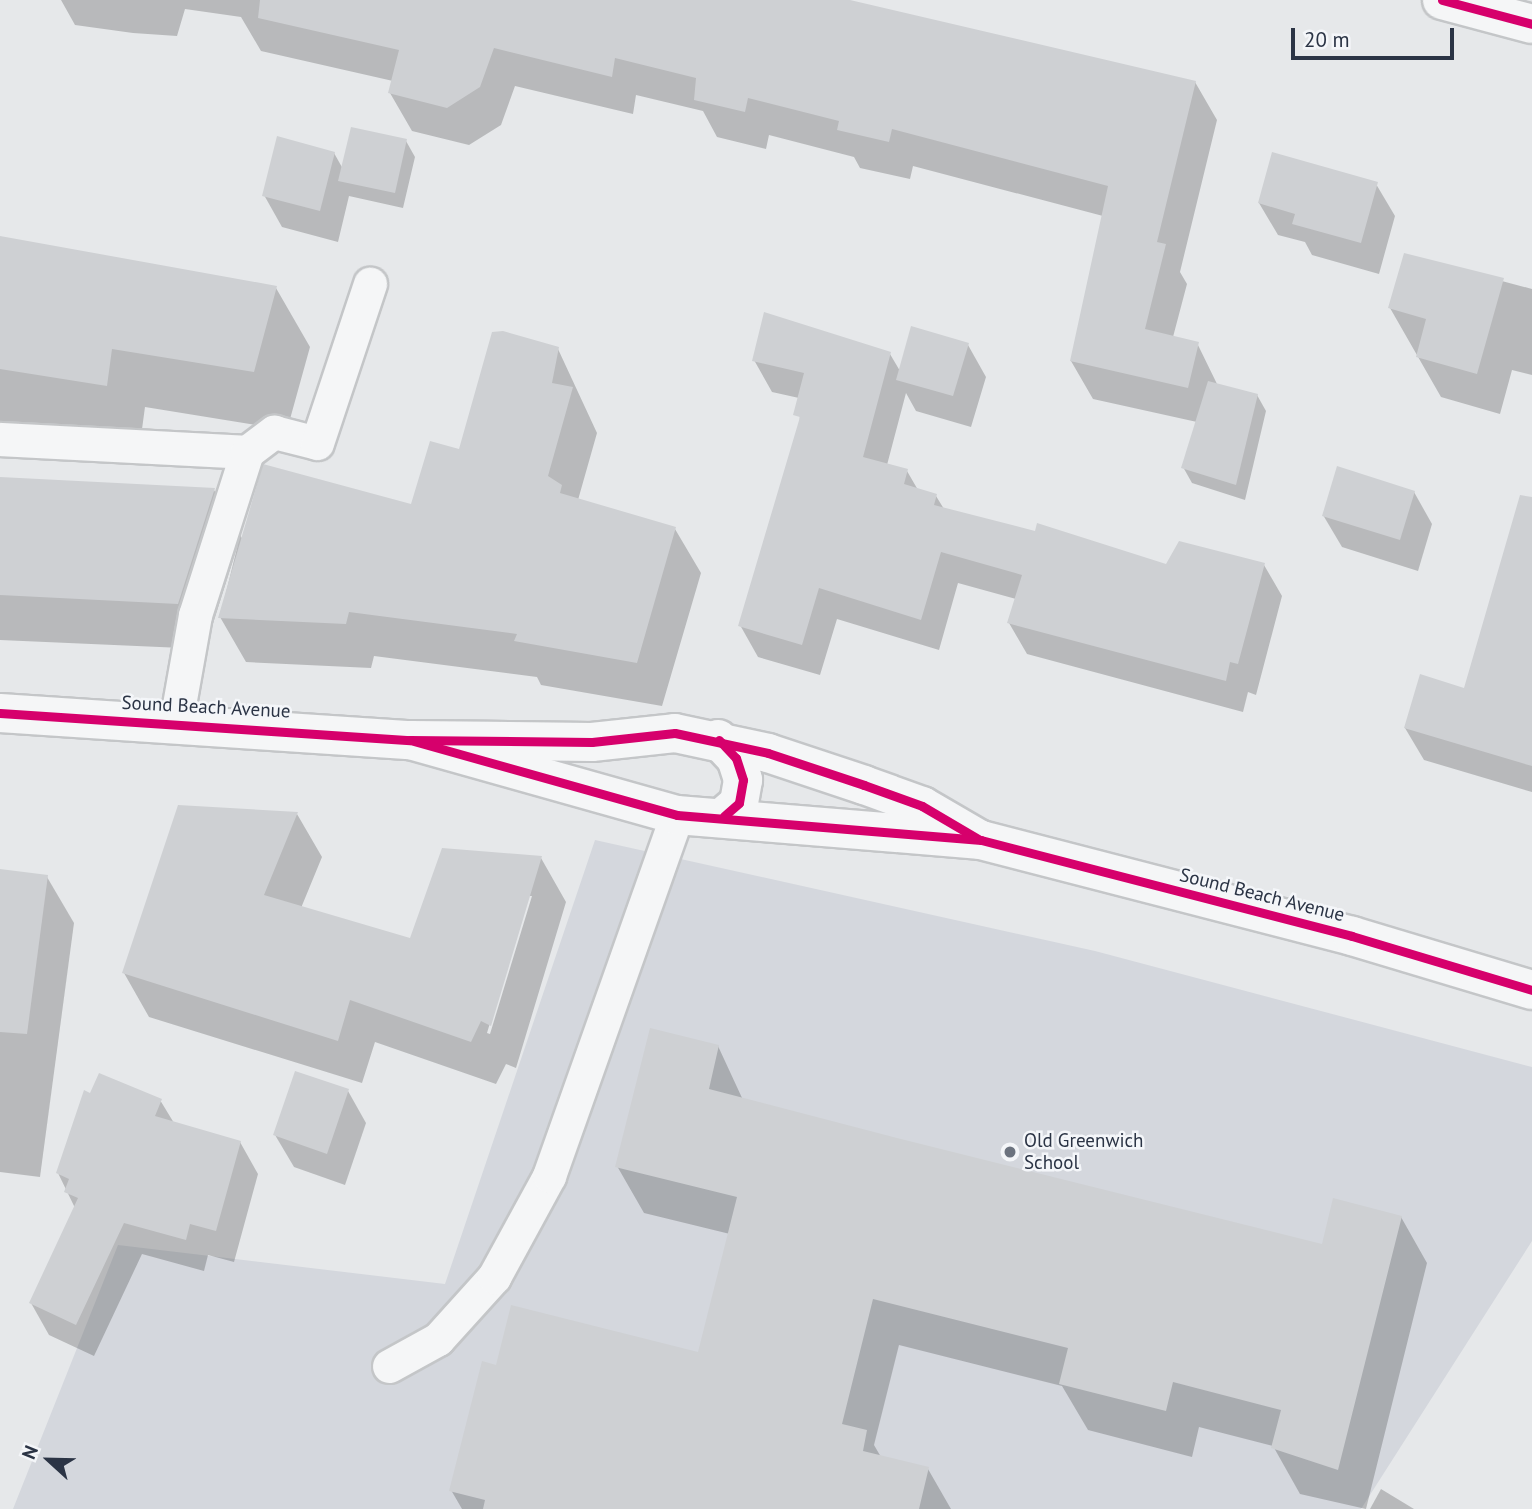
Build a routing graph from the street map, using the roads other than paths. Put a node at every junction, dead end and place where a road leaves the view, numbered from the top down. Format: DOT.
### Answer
graph roads {
  1 [pos="1442,0"];
  2 [pos="1532,24"];
  3 [pos="370,284"];
  4 [pos="0,439"];
  5 [pos="247,452"];
  6 [pos="0,713"];
  7 [pos="176,722"];
  8 [pos="718,739"];
  9 [pos="410,740"];
  10 [pos="627,740"];
  11 [pos="626,803"];
  12 [pos="677,815"];
  13 [pos="724,816"];
  14 [pos="981,840"];
  15 [pos="1532,990"];
  16 [pos="389,1366"];
  1 -- 2 [label="street"];
  3 -- 5 [label="lane"];
  4 -- 5 [label="lane"];
  5 -- 7 [label="lane"];
  6 -- 7 [label="street, Sound Beach Avenue"];
  7 -- 9 [label="street, Sound Beach Avenue"];
  8 -- 10 [label="street, Sound Beach Avenue"];
  8 -- 13 [label="street"];
  8 -- 14 [label="street, Sound Beach Avenue"];
  9 -- 10 [label="street, Sound Beach Avenue"];
  9 -- 11 [label="street, Sound Beach Avenue"];
  10 -- 11 [label="street"];
  11 -- 12 [label="street, Sound Beach Avenue"];
  12 -- 13 [label="street, Sound Beach Avenue"];
  12 -- 16 [label="lane"];
  13 -- 14 [label="street, Sound Beach Avenue"];
  14 -- 15 [label="street, Sound Beach Avenue"];
}
